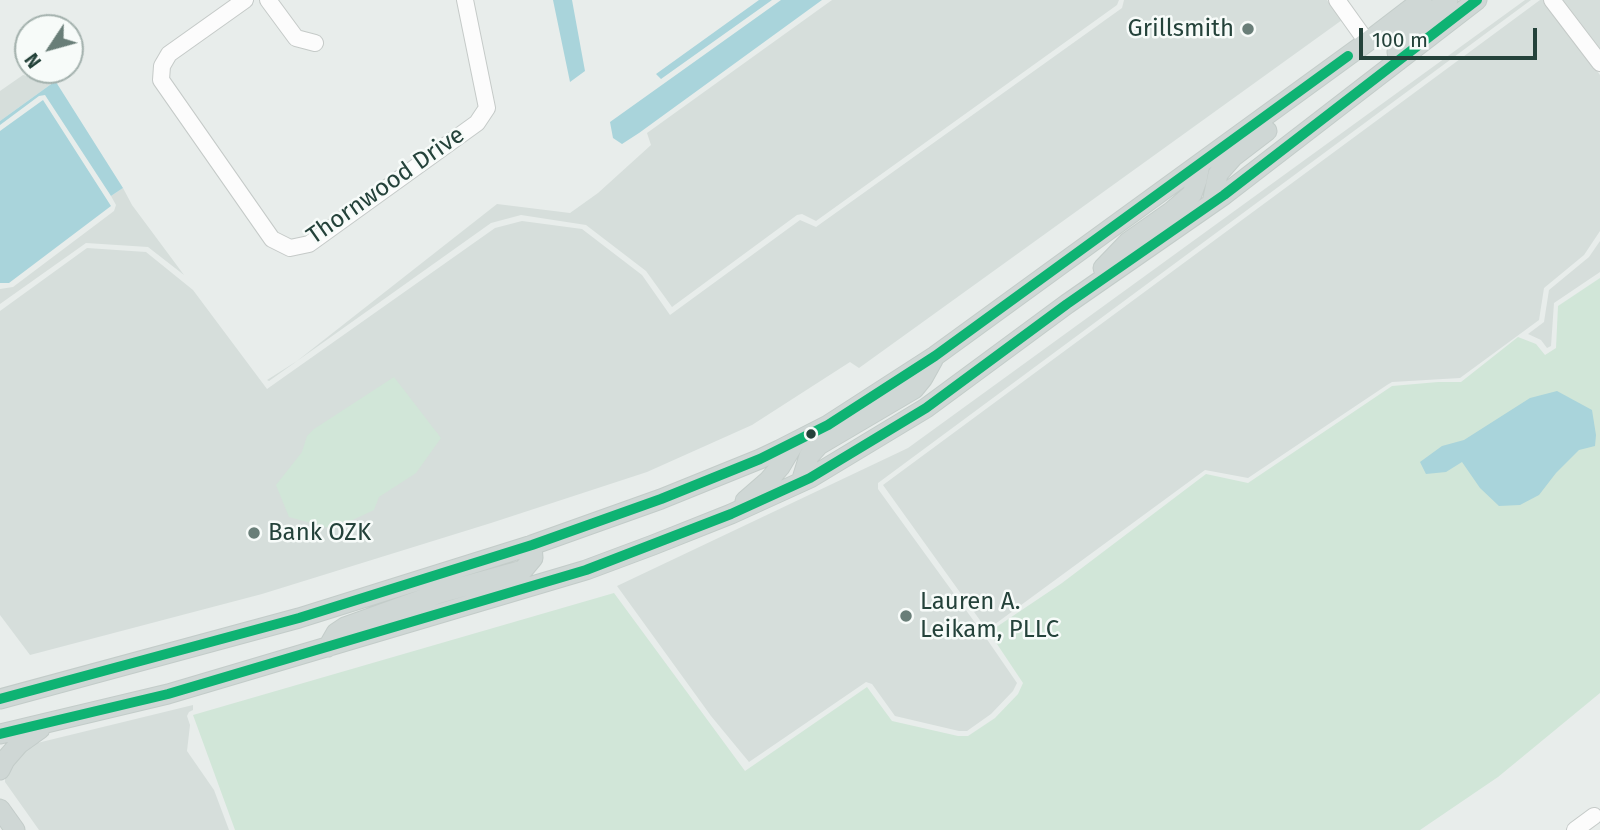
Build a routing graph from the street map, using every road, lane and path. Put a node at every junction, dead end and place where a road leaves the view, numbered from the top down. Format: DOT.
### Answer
graph roads {
  1 [pos="245,0"];
  2 [pos="268,0"];
  3 [pos="465,0"];
  4 [pos="1337,0"];
  5 [pos="1422,0"];
  6 [pos="1448,0"];
  7 [pos="1477,0"];
  8 [pos="1552,0"];
  9 [pos="1367,42"];
  10 [pos="315,43"];
  11 [pos="1399,60"];
  12 [pos="1600,63"];
  13 [pos="1200,164"];
  14 [pos="1212,203"];
  15 [pos="1068,304"];
  16 [pos="935,356"];
  17 [pos="795,442"];
  18 [pos="801,482"];
  19 [pos="731,514"];
  20 [pos="533,544"];
  21 [pos="328,647"];
  22 [pos="0,699"];
  23 [pos="49,722"];
  24 [pos="0,734"];
  25 [pos="0,770"];
  26 [pos="0,798"];
  27 [pos="1594,817"];
  28 [pos="7,820"];
  29 [pos="1575,830"];
  1 -- 3 [label="street, Thornwood Drive"];
  2 -- 10 [label="street"];
  4 -- 9 [label="street"];
  5 -- 9 [label="main road"];
  6 -- 11 [label="main road"];
  7 -- 11 [label="main road"];
  8 -- 12 [label="street"];
  9 -- 13 [label="main road"];
  9 -- 14 [label="main road"];
  11 -- 14 [label="main road"];
  13 -- 15 [label="main road"];
  13 -- 16 [label="main road"];
  14 -- 15 [label="main road"];
  15 -- 18 [label="main road"];
  16 -- 17 [label="main road"];
  16 -- 18 [label="main road"];
  17 -- 19 [label="main road"];
  17 -- 20 [label="main road"];
  18 -- 19 [label="main road"];
  19 -- 21 [label="main road"];
  20 -- 21 [label="main road"];
  20 -- 22 [label="main road"];
  21 -- 23 [label="main road"];
  23 -- 24 [label="main road"];
  23 -- 25 [label="main road"];
  26 -- 28 [label="main road"];
  27 -- 29 [label="street"];
}
